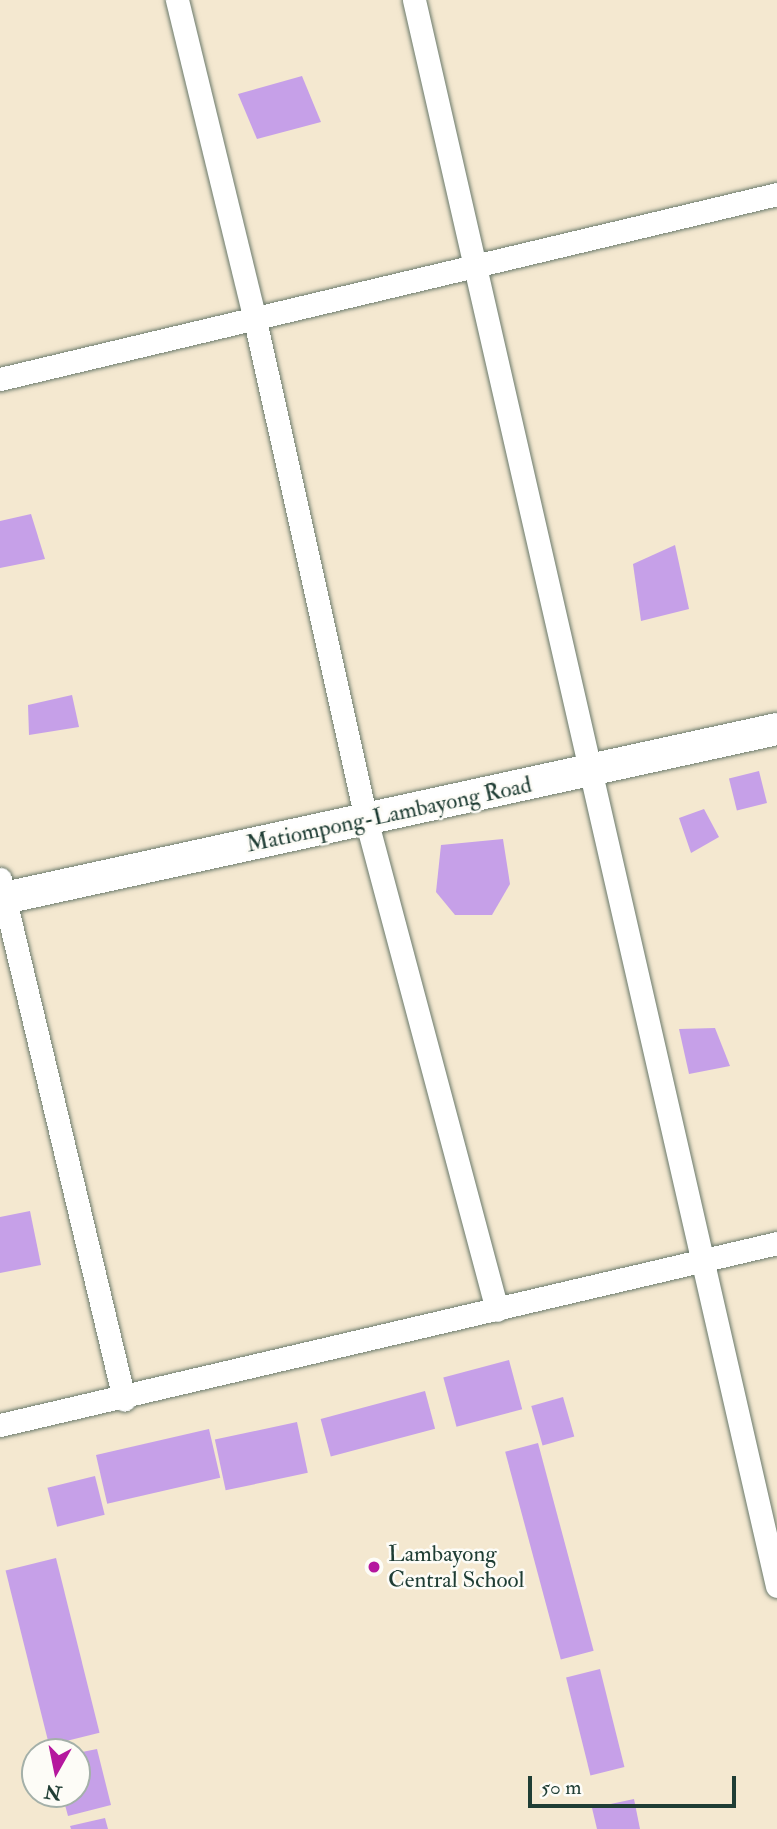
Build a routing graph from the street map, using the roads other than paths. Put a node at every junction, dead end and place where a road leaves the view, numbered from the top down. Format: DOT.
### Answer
graph roads {
  1 [pos="177,0"];
  2 [pos="414,0"];
  3 [pos="777,194"];
  4 [pos="477,263"];
  5 [pos="255,320"];
  6 [pos="0,379"];
  7 [pos="777,729"];
  8 [pos="588,773"];
  9 [pos="366,819"];
  10 [pos="2,892"];
  11 [pos="777,1243"];
  12 [pos="704,1261"];
  13 [pos="497,1310"];
  14 [pos="124,1399"];
  15 [pos="0,1425"];
  16 [pos="777,1586"];
  1 -- 5 [label="street"];
  2 -- 4 [label="street"];
  3 -- 4 [label="street"];
  4 -- 5 [label="street"];
  4 -- 8 [label="street"];
  5 -- 6 [label="street"];
  5 -- 9 [label="street"];
  7 -- 8 [label="main road, Matiompong-Lambayong Road"];
  8 -- 9 [label="main road, Matiompong-Lambayong Road"];
  8 -- 12 [label="street"];
  9 -- 10 [label="main road, Matiompong-Lambayong Road"];
  9 -- 13 [label="street"];
  10 -- 14 [label="street"];
  11 -- 12 [label="street"];
  12 -- 13 [label="street"];
  12 -- 16 [label="street"];
  13 -- 14 [label="street"];
  14 -- 15 [label="street"];
}
